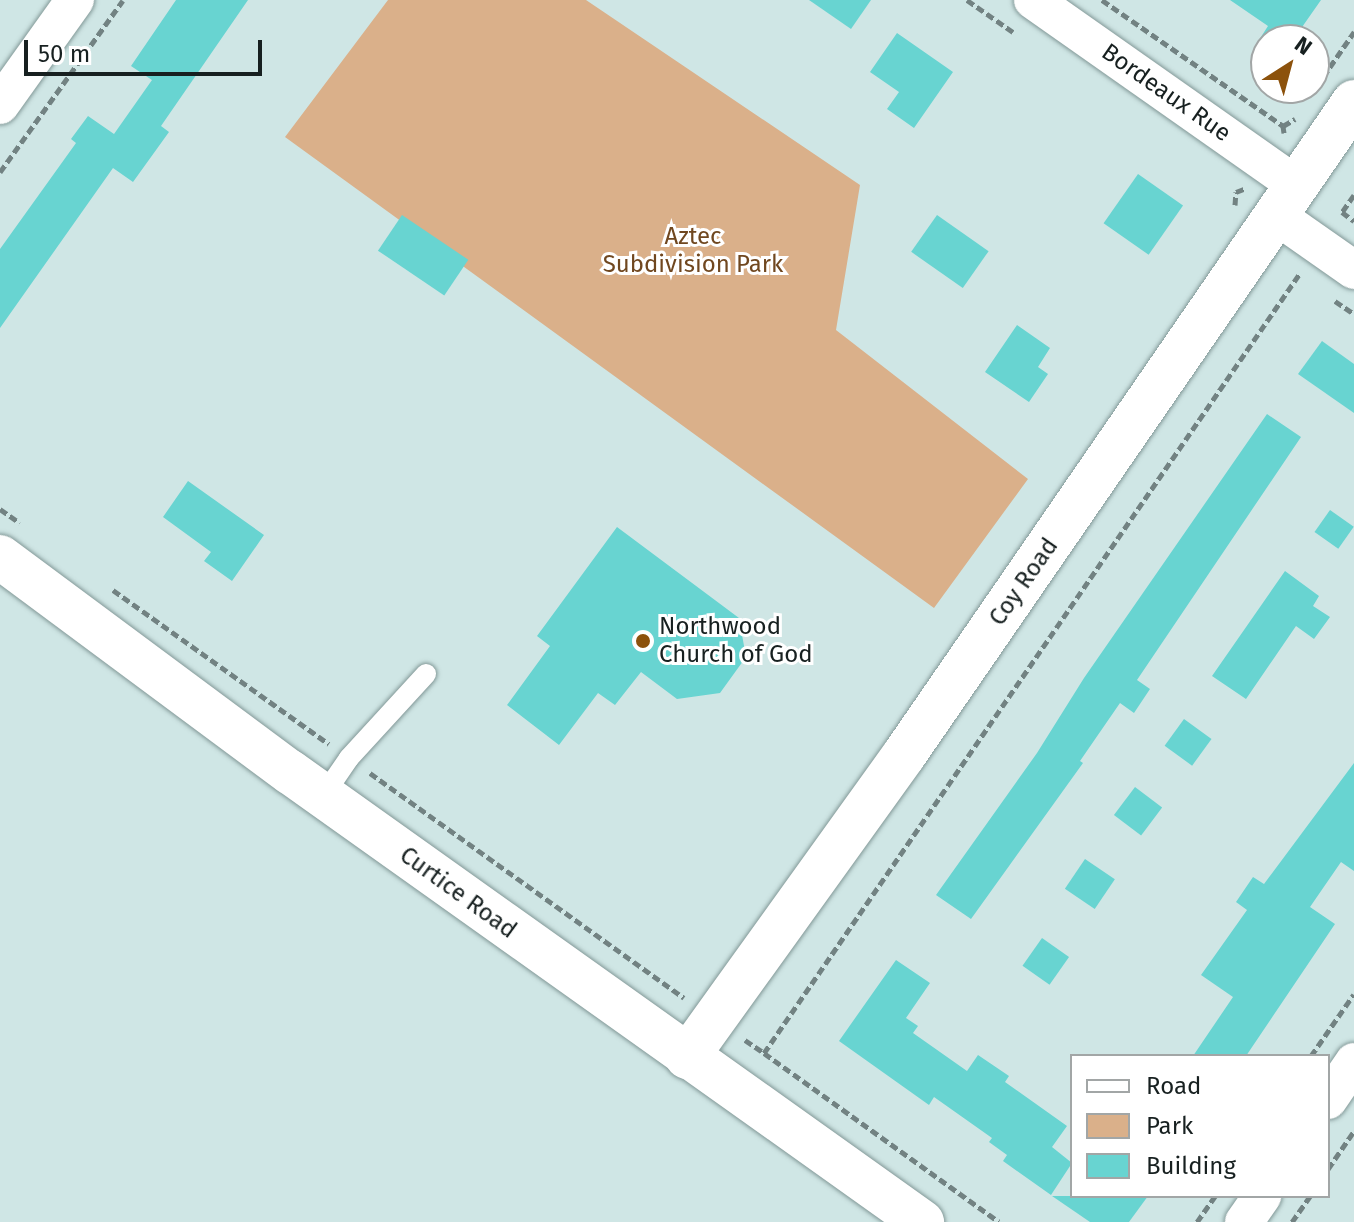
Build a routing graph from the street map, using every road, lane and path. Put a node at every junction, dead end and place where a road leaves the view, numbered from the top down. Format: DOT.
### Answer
graph roads {
  1 [pos="75,0"];
  2 [pos="123,0"];
  3 [pos="1033,0"];
  4 [pos="1102,0"];
  5 [pos="1354,102"];
  6 [pos="0,105"];
  7 [pos="1283,126"];
  8 [pos="0,172"];
  9 [pos="1354,195"];
  10 [pos="1287,201"];
  11 [pos="1342,212"];
  12 [pos="1354,221"];
  13 [pos="1319,246"];
  14 [pos="1354,270"];
  15 [pos="0,509"];
  16 [pos="13,542"];
  17 [pos="103,583"];
  18 [pos="426,674"];
  19 [pos="349,758"];
  20 [pos="323,796"];
  21 [pos="1354,994"];
  22 [pos="714,1019"];
  23 [pos="764,1053"];
  24 [pos="1312,1054"];
  25 [pos="687,1057"];
  26 [pos="1354,1062"];
  27 [pos="1330,1097"];
  28 [pos="1354,1131"];
  29 [pos="1330,1166"];
  30 [pos="1214,1198"];
  31 [pos="1261,1198"];
  32 [pos="1309,1198"];
  33 [pos="922,1222"];
  34 [pos="999,1222"];
  35 [pos="1197,1222"];
  36 [pos="1244,1222"];
  37 [pos="1292,1222"];
  1 -- 6 [label="street"];
  2 -- 8 [label="path"];
  3 -- 10 [label="street, Bordeaux Rue"];
  4 -- 7 [label="path"];
  5 -- 10 [label="street, Coy Road"];
  9 -- 11 [label="path"];
  10 -- 13 [label="street, Bordeaux Rue"];
  10 -- 22 [label="street, Coy Road"];
  11 -- 12 [label="path"];
  11 -- 13 [label="path"];
  13 -- 14 [label="street, Bordeaux Rue"];
  13 -- 23 [label="path"];
  15 -- 16 [label="path"];
  16 -- 20 [label="street, Curtice Road"];
  17 -- 19 [label="path"];
  18 -- 19 [label="lane"];
  19 -- 20 [label="lane"];
  19 -- 22 [label="path"];
  20 -- 25 [label="street, Curtice Road"];
  21 -- 24 [label="path"];
  22 -- 23 [label="path"];
  22 -- 25 [label="street, Coy Road"];
  23 -- 34 [label="path"];
  25 -- 33 [label="street, Curtice Road"];
  26 -- 27 [label="street"];
  28 -- 29 [label="path"];
  30 -- 35 [label="path"];
  31 -- 36 [label="street"];
  32 -- 37 [label="path"];
}
